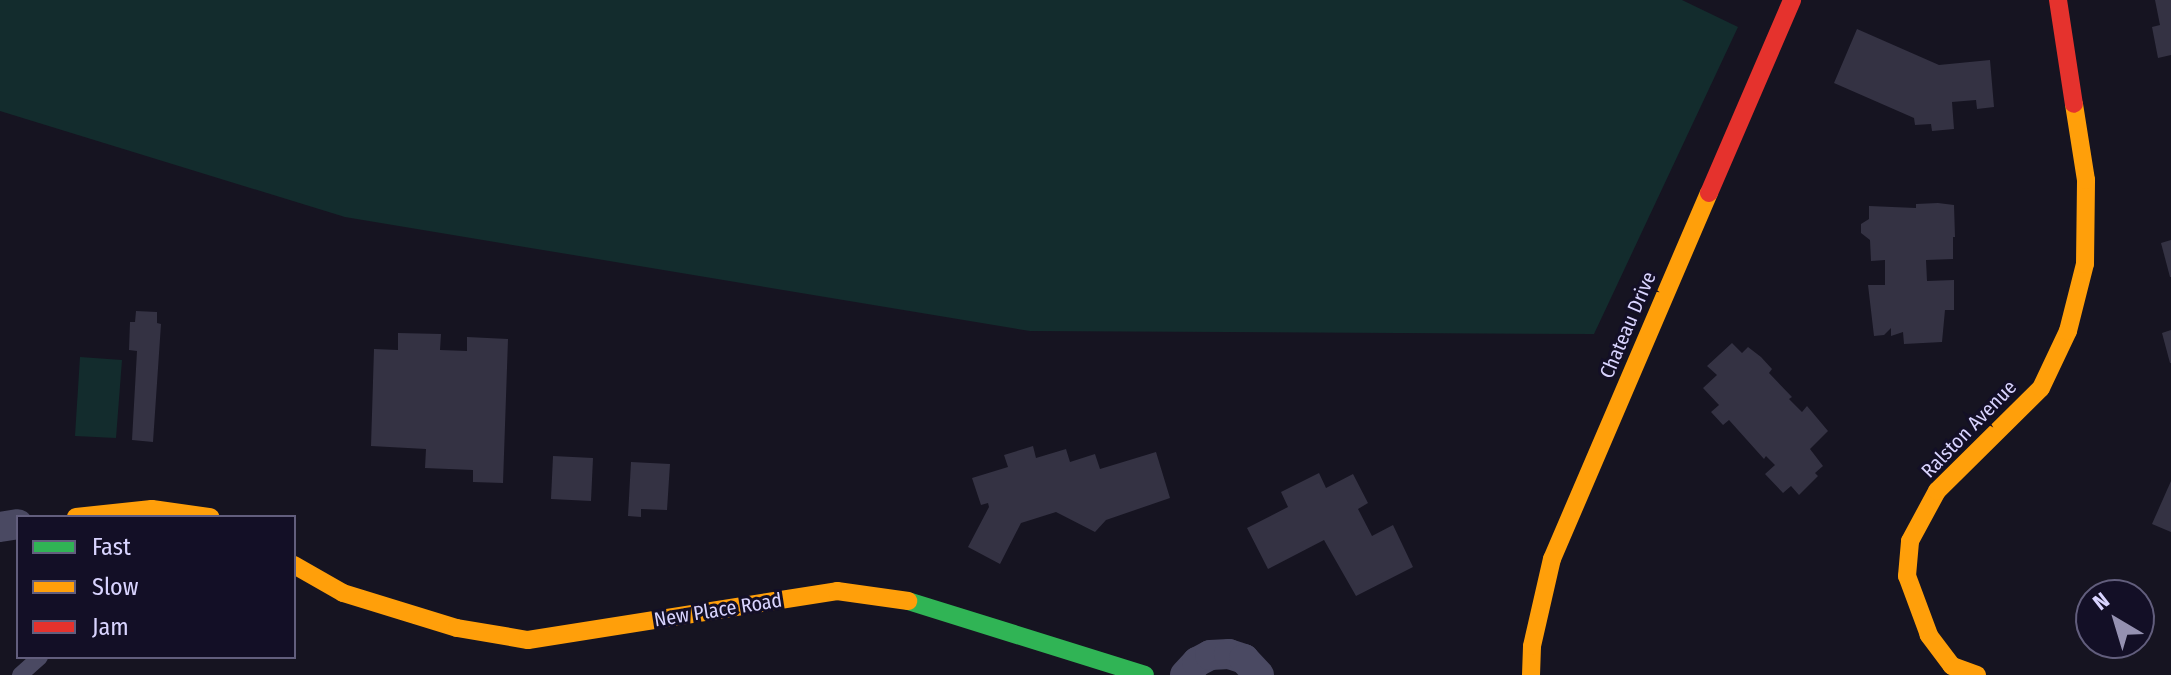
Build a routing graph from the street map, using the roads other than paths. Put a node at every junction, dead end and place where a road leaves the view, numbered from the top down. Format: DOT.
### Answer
graph roads {
  1 [pos="1792,0"];
  2 [pos="2058,0"];
  3 [pos="95,515"];
  4 [pos="196,515"];
  5 [pos="296,566"];
  6 [pos="38,659"];
  7 [pos="20,675"];
  8 [pos="1145,675"];
  9 [pos="1185,675"];
  10 [pos="1259,675"];
  11 [pos="1531,675"];
  12 [pos="1977,675"];
  1 -- 11 [label="street, Chateau Drive"];
  2 -- 12 [label="street, Ralston Avenue"];
  3 -- 4 [label="street"];
  5 -- 8 [label="street, New Place Road"];
  6 -- 7 [label="lane"];
  9 -- 10 [label="street"];
}
